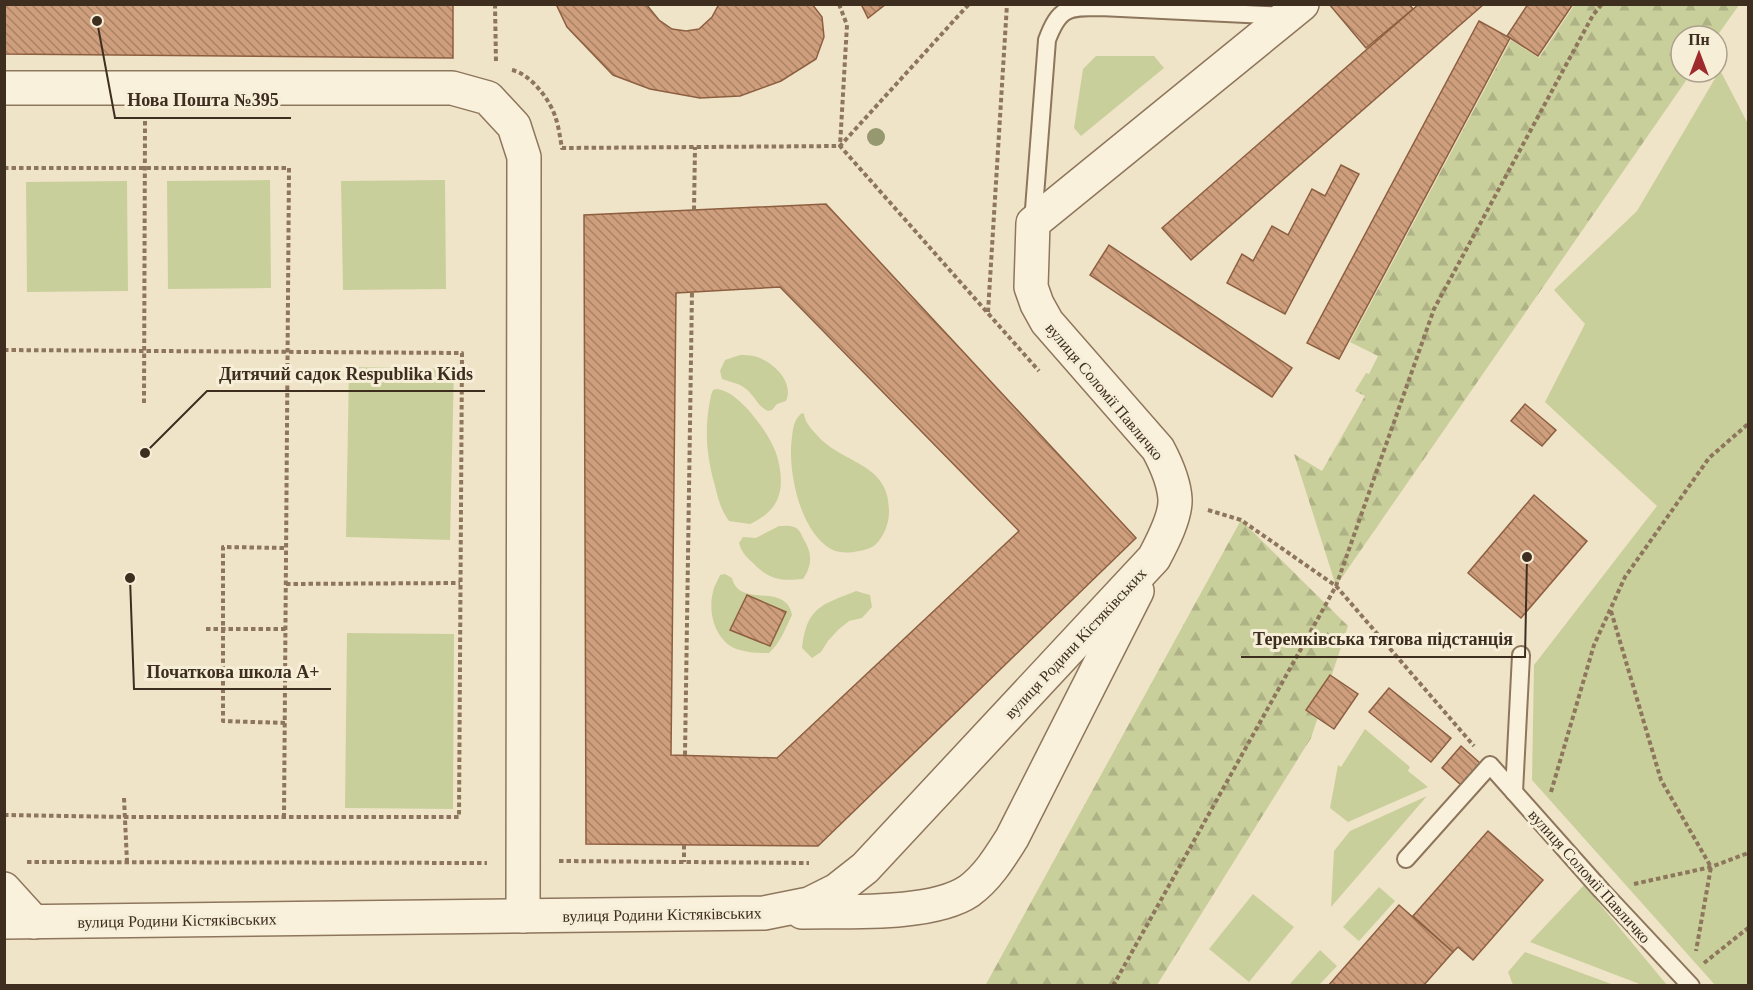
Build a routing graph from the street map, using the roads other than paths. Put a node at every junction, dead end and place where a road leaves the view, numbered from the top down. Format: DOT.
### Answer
graph roads {
  1 [pos="1296,10"];
  2 [pos="4,88"];
  3 [pos="1034,223"];
  4 [pos="1175,500"];
  5 [pos="1154,558"];
  6 [pos="1521,655"];
  7 [pos="1514,792"];
  8 [pos="1406,859"];
  9 [pos="4,889"];
  10 [pos="764,913"];
  11 [pos="523,916"];
  12 [pos="19,922"];
  13 [pos="1689,979"];
  1 -- 3 [label="street"];
  1 -- 3 [label="lane"];
  2 -- 11 [label="street"];
  3 -- 4 [label="street, вулиця Соломії Павличко"];
  4 -- 5 [label="street, вулиця Родини Кістяківських"];
  5 -- 10 [label="street, вулиця Родини Кістяківських"];
  5 -- 10 [label="street"];
  6 -- 7 [label="lane"];
  7 -- 8 [label="lane, вулиця Соломії Павличко"];
  7 -- 13 [label="lane, вулиця Соломії Павличко"];
  9 -- 12 [label="street, вулиця Родини Кістяківських"];
  10 -- 11 [label="street, вулиця Родини Кістяківських"];
  11 -- 12 [label="street, вулиця Родини Кістяківських"];
}
